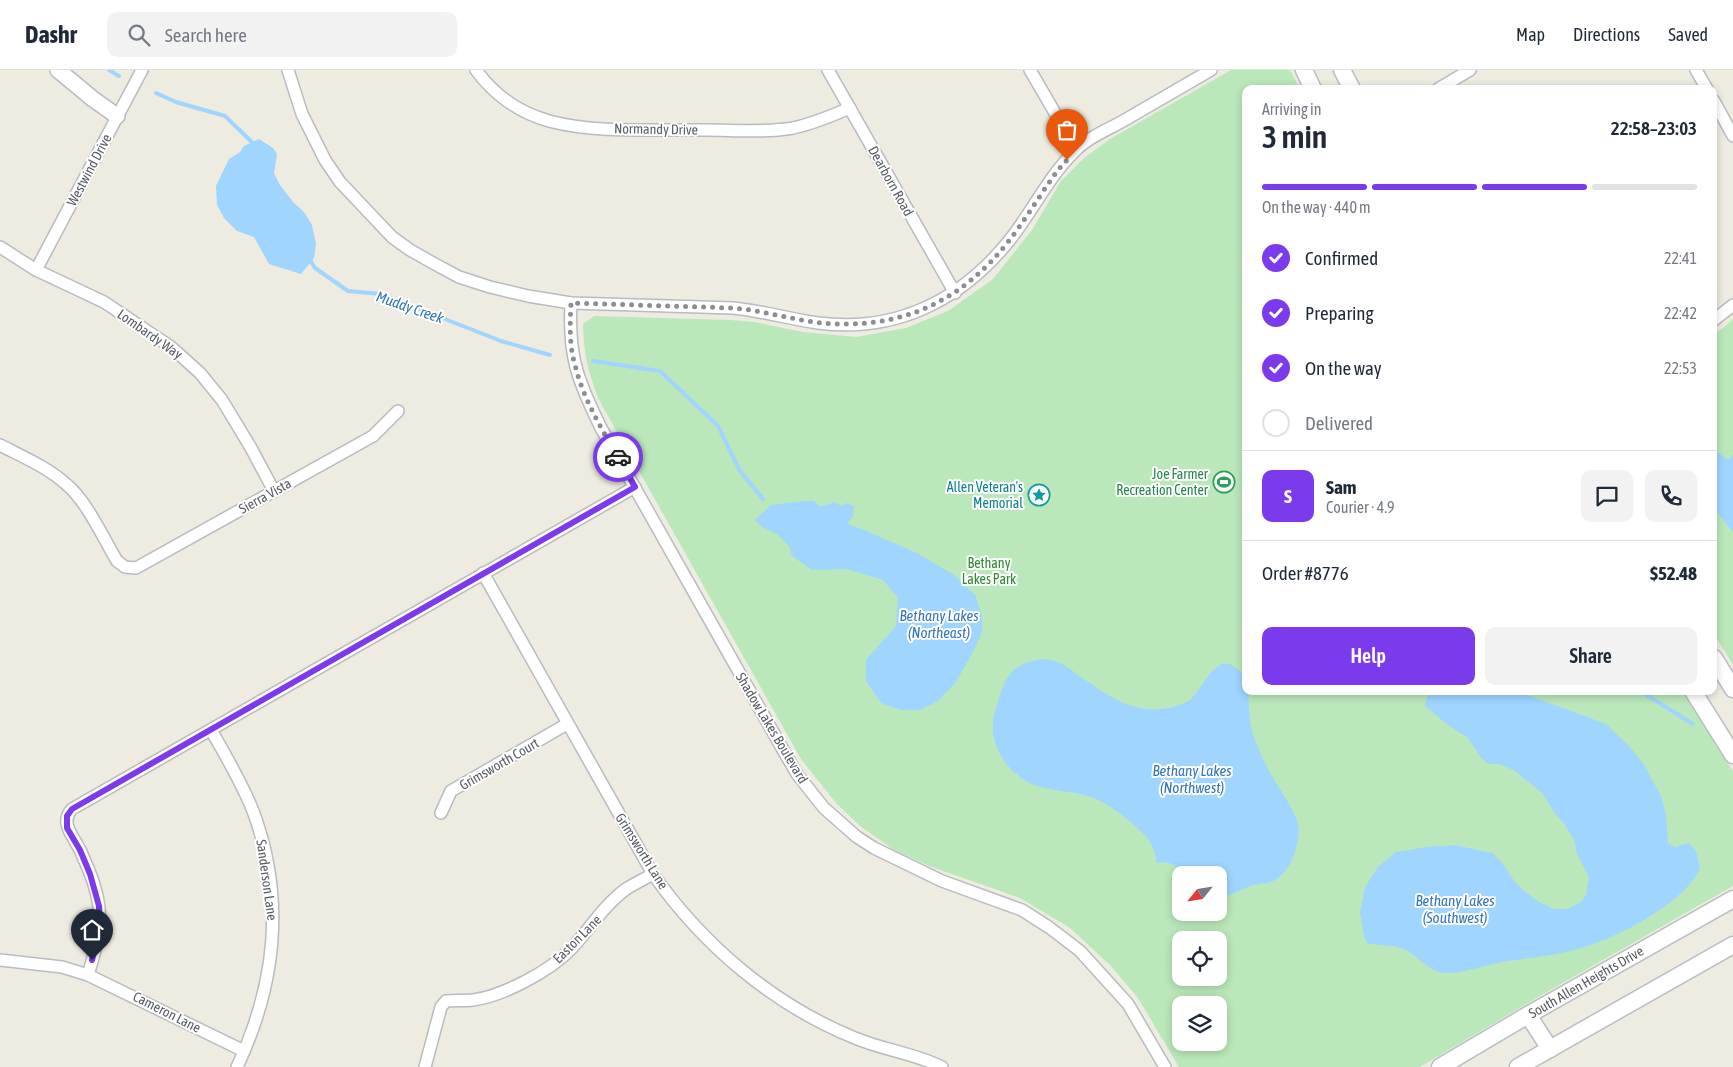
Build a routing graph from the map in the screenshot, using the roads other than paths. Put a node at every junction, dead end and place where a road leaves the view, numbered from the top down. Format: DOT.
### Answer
graph roads {
  1 [pos="58,70"];
  2 [pos="142,70"];
  3 [pos="288,70"];
  4 [pos="476,70"];
  5 [pos="828,70"];
  6 [pos="1030,70"];
  7 [pos="1211,70"];
  8 [pos="1304,70"];
  9 [pos="1342,70"];
  10 [pos="1470,70"];
  11 [pos="1696,70"];
  12 [pos="1311,85"];
  13 [pos="1350,85"];
  14 [pos="1445,85"];
  15 [pos="1705,85"];
  16 [pos="850,108"];
  17 [pos="117,116"];
  18 [pos="1718,121"];
  19 [pos="1733,136"];
  20 [pos="1076,149"];
  21 [pos="0,248"];
  22 [pos="36,270"];
  23 [pos="954,293"];
  24 [pos="571,303"];
  25 [pos="1733,305"];
  26 [pos="1717,318"];
  27 [pos="398,411"];
  28 [pos="0,445"];
  29 [pos="635,487"];
  30 [pos="274,491"];
  31 [pos="483,573"];
  32 [pos="1717,663"];
  33 [pos="1733,689"];
  34 [pos="1696,695"];
  35 [pos="568,724"];
  36 [pos="211,730"];
  37 [pos="1733,755"];
  38 [pos="441,813"];
  39 [pos="652,874"];
  40 [pos="1733,899"];
  41 [pos="1733,945"];
  42 [pos="0,960"];
  43 [pos="88,974"];
  44 [pos="1528,1015"];
  45 [pos="1550,1049"];
  46 [pos="244,1051"];
  47 [pos="237,1067"];
  48 [pos="425,1067"];
  49 [pos="942,1067"];
  50 [pos="1165,1067"];
  51 [pos="1440,1067"];
  52 [pos="1518,1067"];
  1 -- 17 [label="street"];
  2 -- 17 [label="street, Westwind Drive"];
  3 -- 24 [label="street"];
  4 -- 16 [label="street, Normandy Drive"];
  5 -- 16 [label="street, Dearborn Road"];
  6 -- 20 [label="street"];
  7 -- 20 [label="street"];
  8 -- 12 [label="main road"];
  9 -- 13 [label="main road"];
  10 -- 14 [label="street"];
  11 -- 15 [label="street"];
  16 -- 23 [label="street, Dearborn Road"];
  17 -- 22 [label="street, Westwind Drive"];
  18 -- 19 [label="street"];
  20 -- 23 [label="street"];
  21 -- 22 [label="street, Lombardy Way"];
  22 -- 30 [label="street, Lombardy Way"];
  23 -- 24 [label="street"];
  24 -- 29 [label="street, Shadow Lakes Boulevard"];
  25 -- 26 [label="street"];
  27 -- 30 [label="street, Sierra Vista"];
  28 -- 30 [label="street, Sierra Vista"];
  29 -- 31 [label="street"];
  29 -- 50 [label="street, Shadow Lakes Boulevard"];
  31 -- 35 [label="street, Grimsworth Lane"];
  31 -- 36 [label="street"];
  32 -- 33 [label="main road"];
  34 -- 37 [label="main road"];
  35 -- 38 [label="street, Grimsworth Court"];
  35 -- 39 [label="street, Grimsworth Lane"];
  36 -- 43 [label="street"];
  36 -- 46 [label="street, Sanderson Lane"];
  39 -- 48 [label="street, Easton Lane"];
  39 -- 49 [label="street, Grimsworth Lane"];
  40 -- 44 [label="main road, South Allen Heights Drive"];
  41 -- 45 [label="main road"];
  42 -- 43 [label="street, Cameron Lane"];
  43 -- 46 [label="street, Cameron Lane"];
  44 -- 45 [label="main road"];
  44 -- 51 [label="main road, South Allen Heights Drive"];
  45 -- 52 [label="main road"];
  46 -- 47 [label="street, Sanderson Lane"];
}
